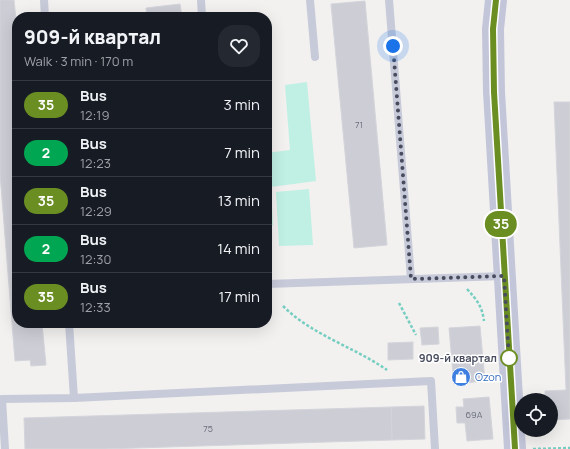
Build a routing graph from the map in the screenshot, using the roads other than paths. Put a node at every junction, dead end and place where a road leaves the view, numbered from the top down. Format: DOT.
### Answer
graph roads {
  1 [pos="44,0"];
  2 [pos="201,0"];
  3 [pos="310,0"];
  4 [pos="389,0"];
  5 [pos="496,0"];
  6 [pos="45,12"];
  7 [pos="202,12"];
  8 [pos="315,57"];
  9 [pos="504,276"];
  10 [pos="411,279"];
  11 [pos="272,284"];
  12 [pos="69,328"];
  13 [pos="74,398"];
  14 [pos="5,449"];
  15 [pos="435,449"];
  16 [pos="515,449"];
  1 -- 6 [label="lane"];
  2 -- 7 [label="lane"];
  3 -- 8 [label="lane"];
  4 -- 10 [label="lane"];
  5 -- 9 [label="street"];
  9 -- 10 [label="lane"];
  9 -- 16 [label="street"];
  10 -- 11 [label="lane"];
  12 -- 13 [label="lane"];
  13 -- 14 [label="lane"];
  13 -- 15 [label="lane"];
}
